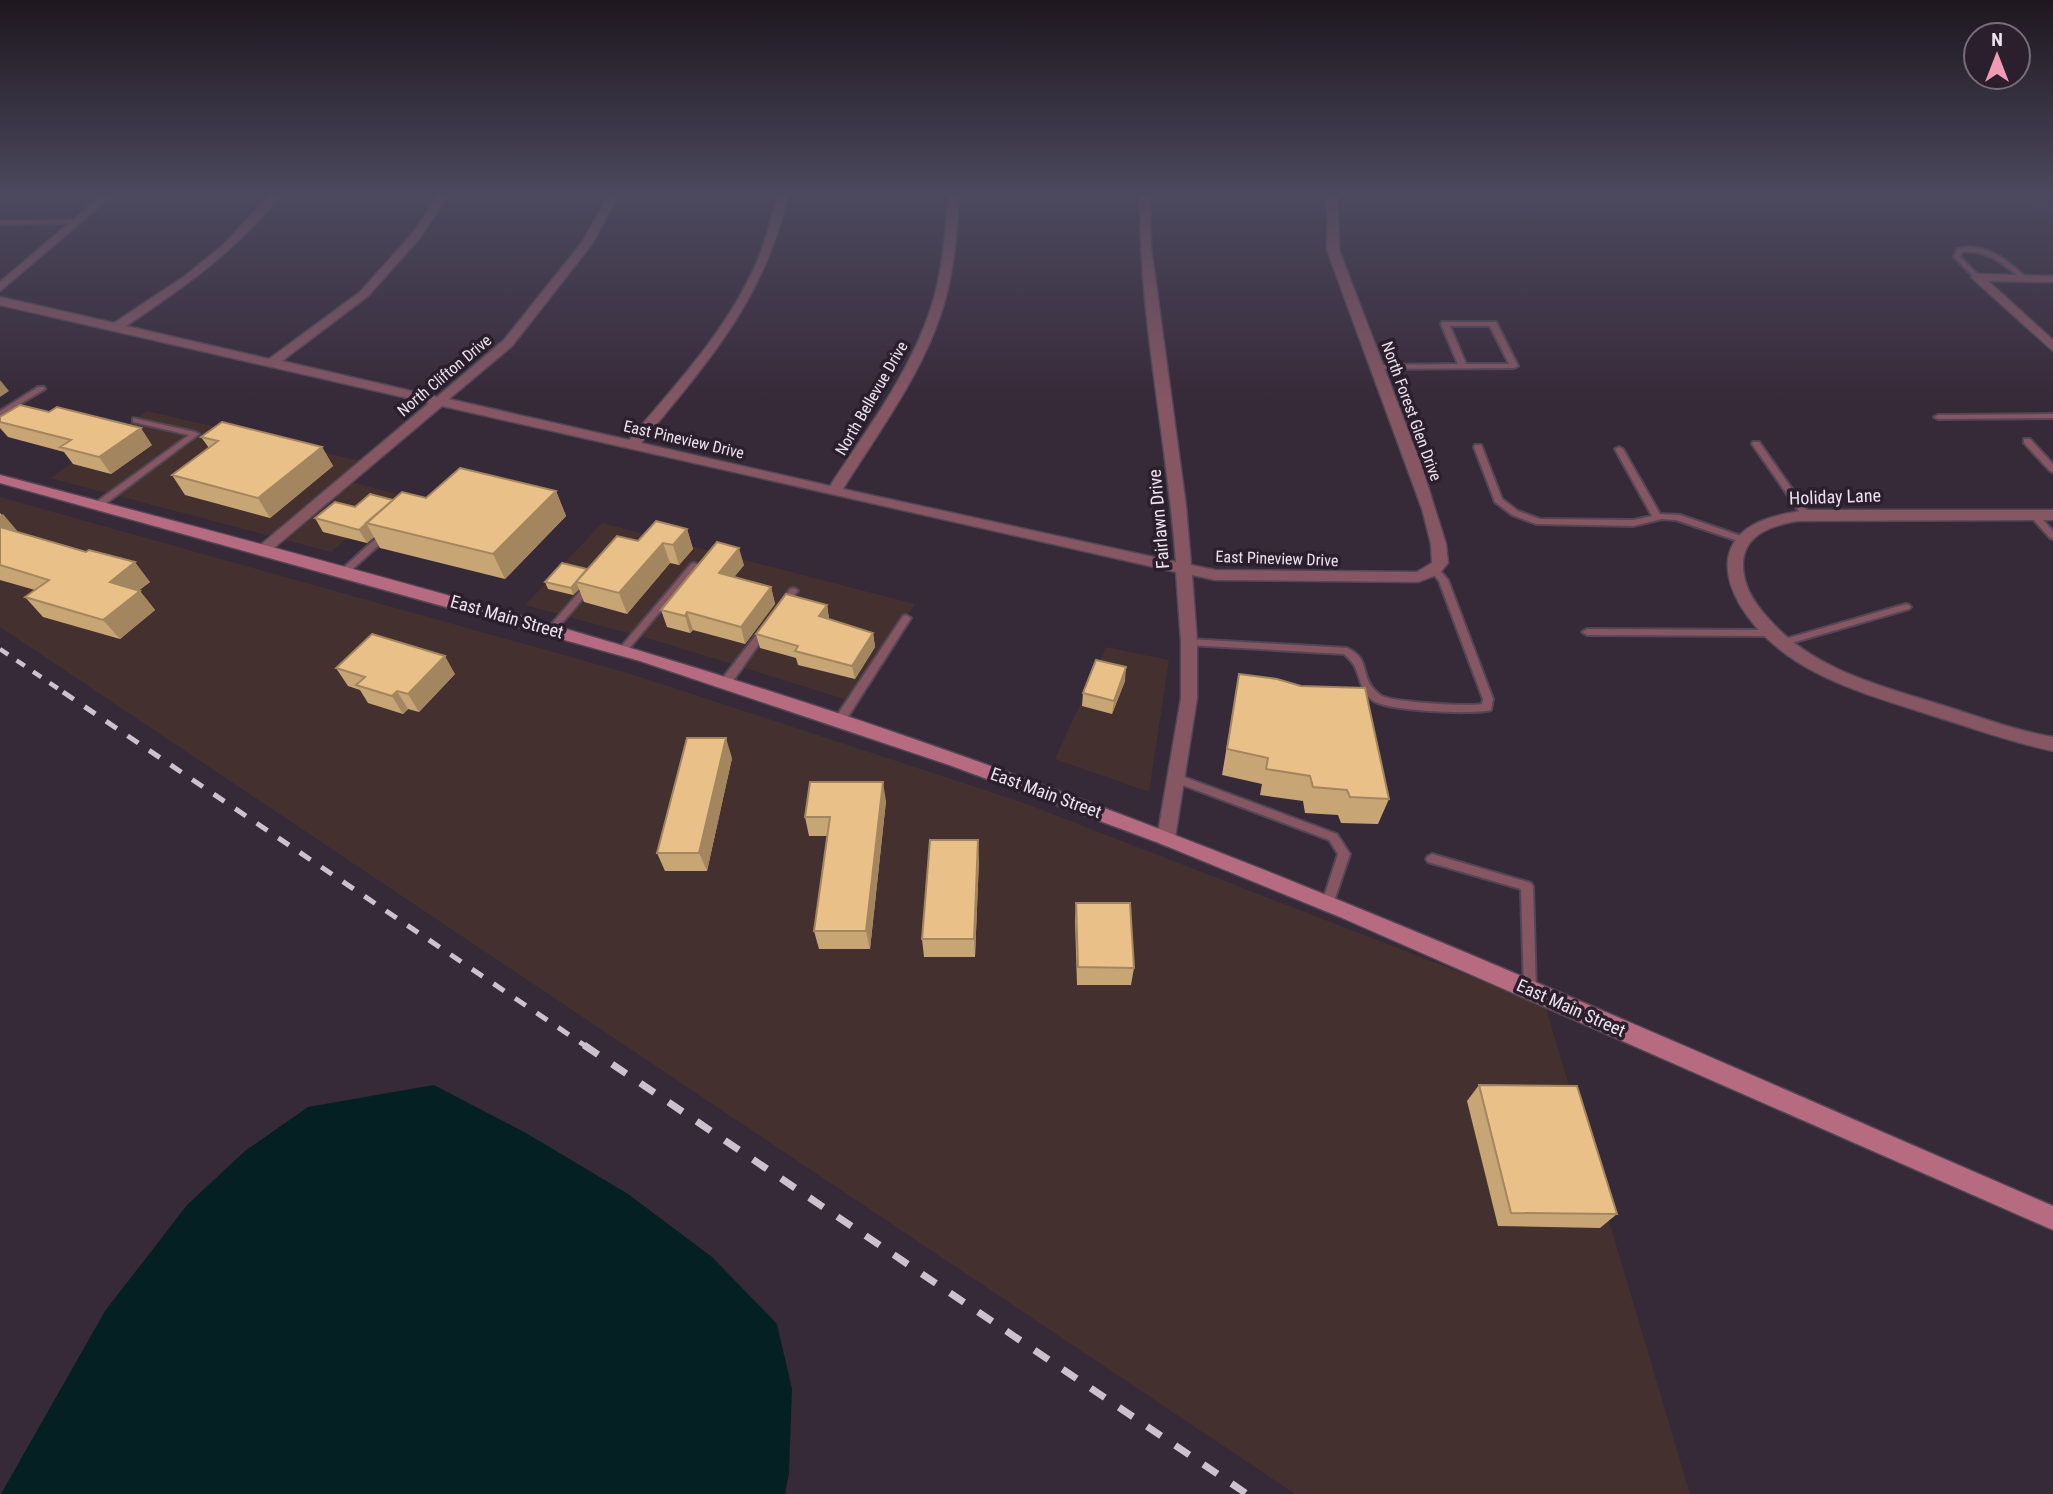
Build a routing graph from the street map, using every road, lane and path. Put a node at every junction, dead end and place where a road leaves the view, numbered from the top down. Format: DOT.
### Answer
graph roads {
  1 [pos="26,266"];
  2 [pos="204,266"];
  3 [pos="389,266"];
  4 [pos="570,266"];
  5 [pos="760,266"];
  6 [pos="946,266"];
  7 [pos="1147,266"];
  8 [pos="1339,266"];
  9 [pos="1967,266"];
  10 [pos="2007,266"];
  11 [pos="1978,277"];
  12 [pos="2022,277"];
  13 [pos="2053,279"];
  14 [pos="0,288"];
  15 [pos="0,301"];
  16 [pos="117,327"];
  17 [pos="2053,347"];
  18 [pos="273,362"];
  19 [pos="1463,366"];
  20 [pos="1377,367"];
  21 [pos="41,389"];
  22 [pos="441,400"];
  23 [pos="0,414"];
  24 [pos="2053,416"];
  25 [pos="1938,417"];
  26 [pos="136,420"];
  27 [pos="2027,441"];
  28 [pos="1756,444"];
  29 [pos="632,445"];
  30 [pos="1478,447"];
  31 [pos="1619,449"];
  32 [pos="2053,469"];
  33 [pos="0,478"];
  34 [pos="834,491"];
  35 [pos="98,505"];
  36 [pos="1806,515"];
  37 [pos="2034,515"];
  38 [pos="2053,515"];
  39 [pos="1657,517"];
  40 [pos="398,523"];
  41 [pos="2053,536"];
  42 [pos="1744,540"];
  43 [pos="263,550"];
  44 [pos="694,566"];
  45 [pos="1184,568"];
  46 [pos="1435,570"];
  47 [pos="344,572"];
  48 [pos="600,574"];
  49 [pos="793,591"];
  50 [pos="1906,607"];
  51 [pos="778,611"];
  52 [pos="906,618"];
  53 [pos="771,621"];
  54 [pos="551,630"];
  55 [pos="1587,632"];
  56 [pos="1776,638"];
  57 [pos="1189,642"];
  58 [pos="623,650"];
  59 [pos="726,682"];
  60 [pos="839,720"];
  61 [pos="2053,744"];
  62 [pos="1176,778"];
  63 [pos="1166,838"];
  64 [pos="1432,859"];
  65 [pos="1328,903"];
  66 [pos="1530,990"];
  67 [pos="2053,1218"];
  1 -- 14 [label="street"];
  2 -- 16 [label="street"];
  3 -- 18 [label="street"];
  4 -- 22 [label="street, North Clifton Drive"];
  5 -- 29 [label="street"];
  6 -- 34 [label="street, North Bellevue Drive"];
  7 -- 45 [label="street, Fairlawn Drive"];
  8 -- 20 [label="street, North Forest Glen Drive"];
  9 -- 11 [label="lane"];
  10 -- 12 [label="lane"];
  11 -- 12 [label="street"];
  11 -- 17 [label="street"];
  12 -- 13 [label="street"];
  15 -- 16 [label="street, East Pineview Drive"];
  16 -- 18 [label="street, East Pineview Drive"];
  18 -- 22 [label="street, East Pineview Drive"];
  19 -- 19 [label="lane"];
  19 -- 20 [label="lane"];
  20 -- 46 [label="street, North Forest Glen Drive"];
  21 -- 23 [label="lane"];
  22 -- 29 [label="street, East Pineview Drive"];
  22 -- 43 [label="street, North Clifton Drive"];
  24 -- 25 [label="lane"];
  26 -- 35 [label="lane"];
  27 -- 32 [label="lane"];
  28 -- 36 [label="lane"];
  29 -- 34 [label="street, East Pineview Drive"];
  30 -- 39 [label="lane"];
  31 -- 39 [label="lane"];
  33 -- 35 [label="main road, East Main Street"];
  34 -- 45 [label="street, East Pineview Drive"];
  35 -- 43 [label="main road, East Main Street"];
  36 -- 37 [label="street, Holiday Lane"];
  36 -- 42 [label="street, Holiday Lane"];
  37 -- 38 [label="street, Holiday Lane"];
  37 -- 41 [label="lane"];
  39 -- 42 [label="lane"];
  40 -- 47 [label="lane"];
  42 -- 56 [label="street"];
  43 -- 47 [label="main road, East Main Street"];
  44 -- 58 [label="lane"];
  45 -- 46 [label="street, East Pineview Drive"];
  45 -- 57 [label="street, Fairlawn Drive"];
  46 -- 57 [label="lane"];
  47 -- 54 [label="main road, East Main Street"];
  48 -- 54 [label="lane"];
  49 -- 51 [label="lane"];
  50 -- 56 [label="lane"];
  52 -- 60 [label="lane"];
  53 -- 59 [label="lane"];
  54 -- 58 [label="main road, East Main Street"];
  55 -- 56 [label="lane"];
  56 -- 61 [label="street"];
  57 -- 62 [label="street, Fairlawn Drive"];
  58 -- 59 [label="main road, East Main Street"];
  59 -- 60 [label="main road, East Main Street"];
  60 -- 63 [label="main road, East Main Street"];
  62 -- 63 [label="street, Fairlawn Drive"];
  62 -- 65 [label="lane"];
  63 -- 65 [label="main road, East Main Street"];
  64 -- 66 [label="lane"];
  65 -- 66 [label="main road, East Main Street"];
  66 -- 67 [label="main road, East Main Street"];
}
